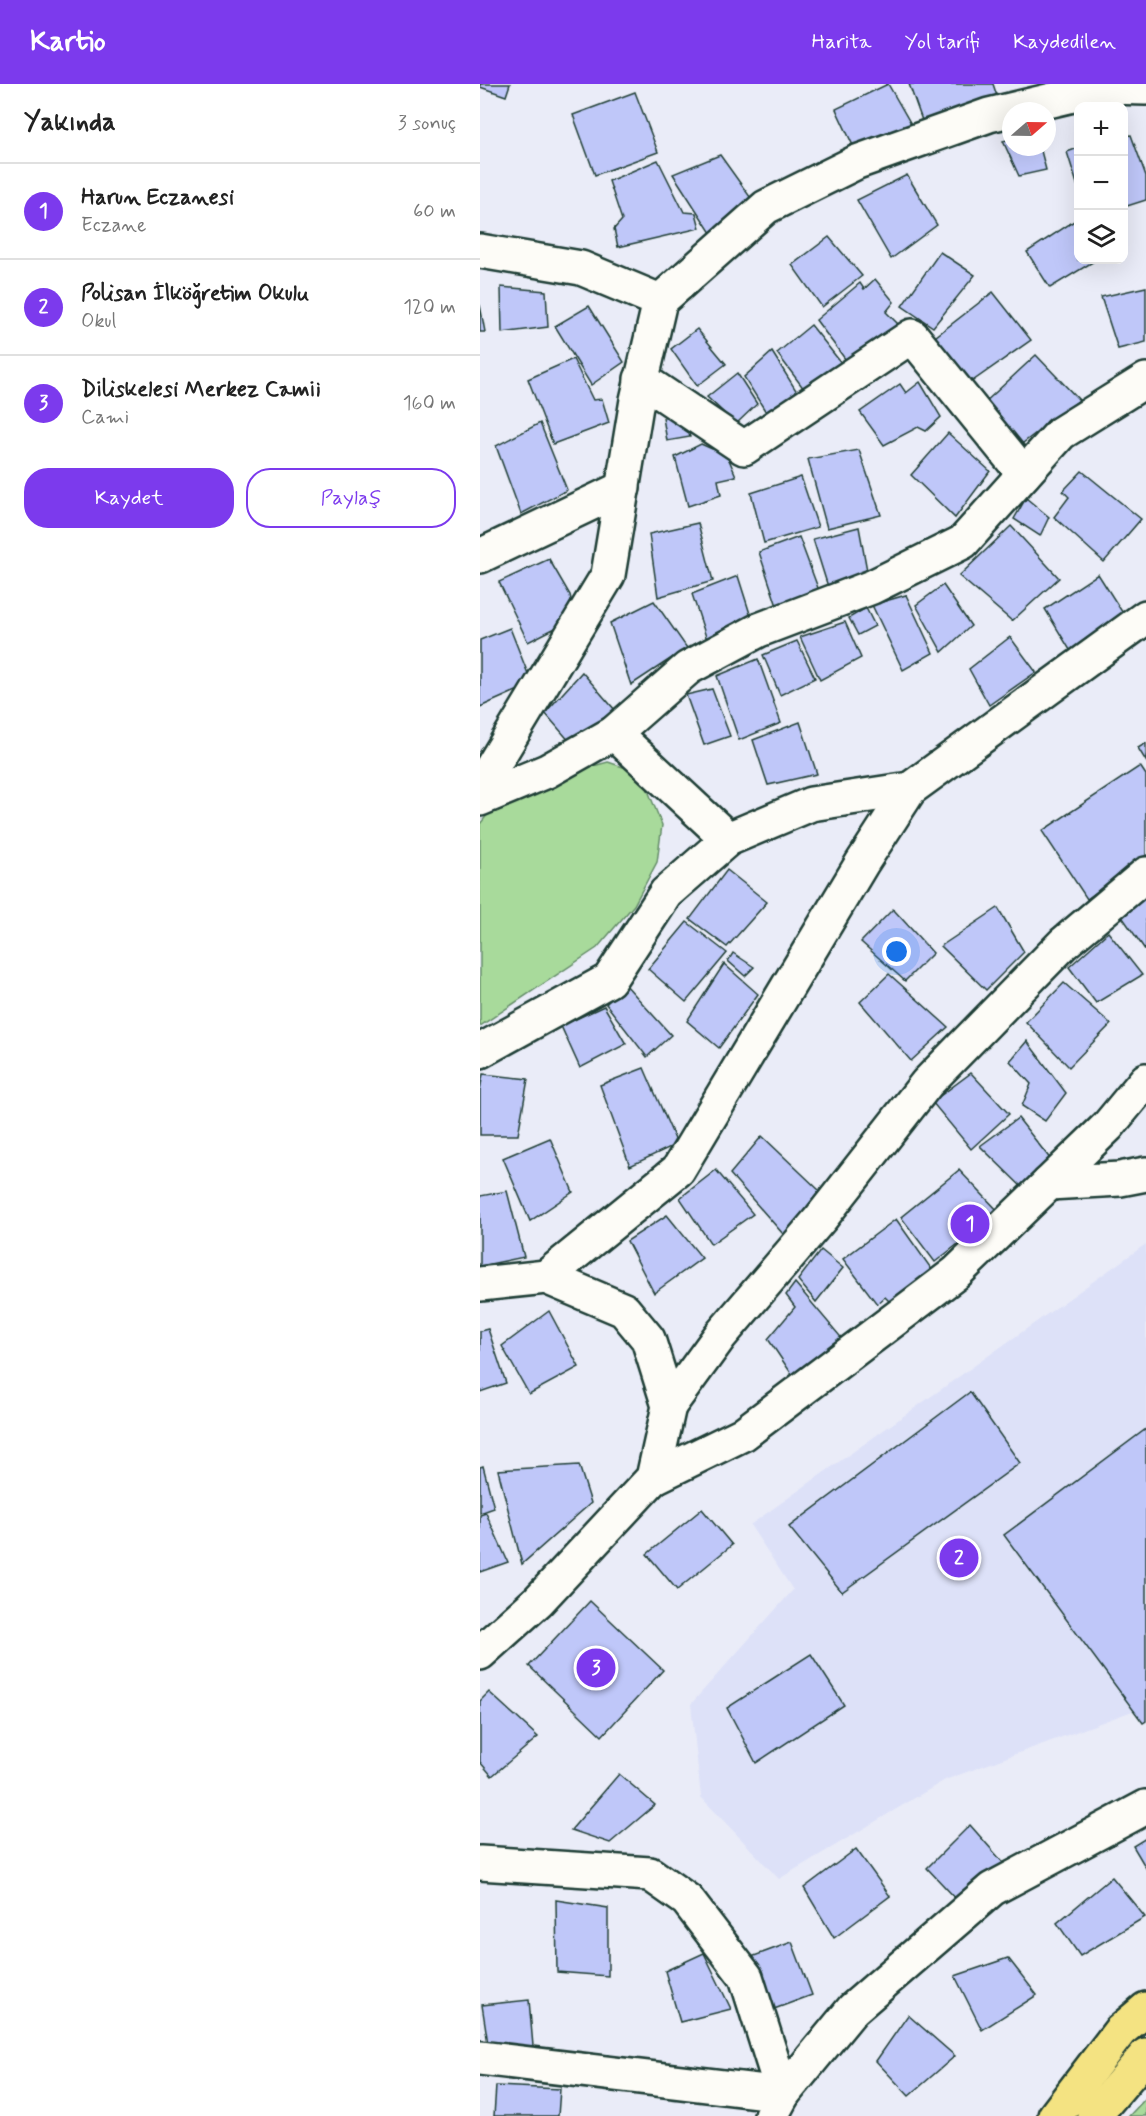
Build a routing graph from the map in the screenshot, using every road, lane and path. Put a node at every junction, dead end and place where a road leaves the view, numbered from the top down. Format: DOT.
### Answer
graph roads {
  1 [pos="1146,88"];
  2 [pos="480,251"];
  3 [pos="660,301"];
  4 [pos="641,379"];
  5 [pos="1146,380"];
  6 [pos="1024,474"];
  7 [pos="623,488"];
  8 [pos="480,556"];
  9 [pos="1146,617"];
  10 [pos="614,733"];
  11 [pos="480,787"];
  12 [pos="910,789"];
  13 [pos="480,799"];
  14 [pos="729,839"];
  15 [pos="1146,874"];
  16 [pos="480,1051"];
  17 [pos="1146,1080"];
  18 [pos="1146,1174"];
  19 [pos="1049,1183"];
  20 [pos="546,1277"];
  21 [pos="480,1284"];
  22 [pos="669,1406"];
  23 [pos="653,1478"];
  24 [pos="480,1653"];
  25 [pos="1146,1808"];
  26 [pos="480,1863"];
  27 [pos="1146,2009"];
  28 [pos="1146,2055"];
  29 [pos="480,2058"];
  30 [pos="777,2105"];
  31 [pos="1055,2116"];
  32 [pos="1095,2116"];
  1 -- 3 [label="street"];
  2 -- 3 [label="street"];
  3 -- 4 [label="street"];
  4 -- 6 [label="street"];
  4 -- 7 [label="street"];
  5 -- 6 [label="street"];
  6 -- 10 [label="street"];
  7 -- 8 [label="street"];
  7 -- 11 [label="street"];
  9 -- 12 [label="street"];
  10 -- 13 [label="street"];
  10 -- 14 [label="street"];
  12 -- 14 [label="street"];
  12 -- 20 [label="street"];
  14 -- 16 [label="street"];
  15 -- 22 [label="street"];
  17 -- 19 [label="street"];
  18 -- 19 [label="street"];
  19 -- 23 [label="street"];
  20 -- 21 [label="street"];
  20 -- 22 [label="street"];
  22 -- 23 [label="street"];
  23 -- 24 [label="street"];
  25 -- 30 [label="street"];
  26 -- 30 [label="street"];
  27 -- 31 [label="highway"];
  28 -- 32 [label="highway"];
  29 -- 30 [label="street"];
}
